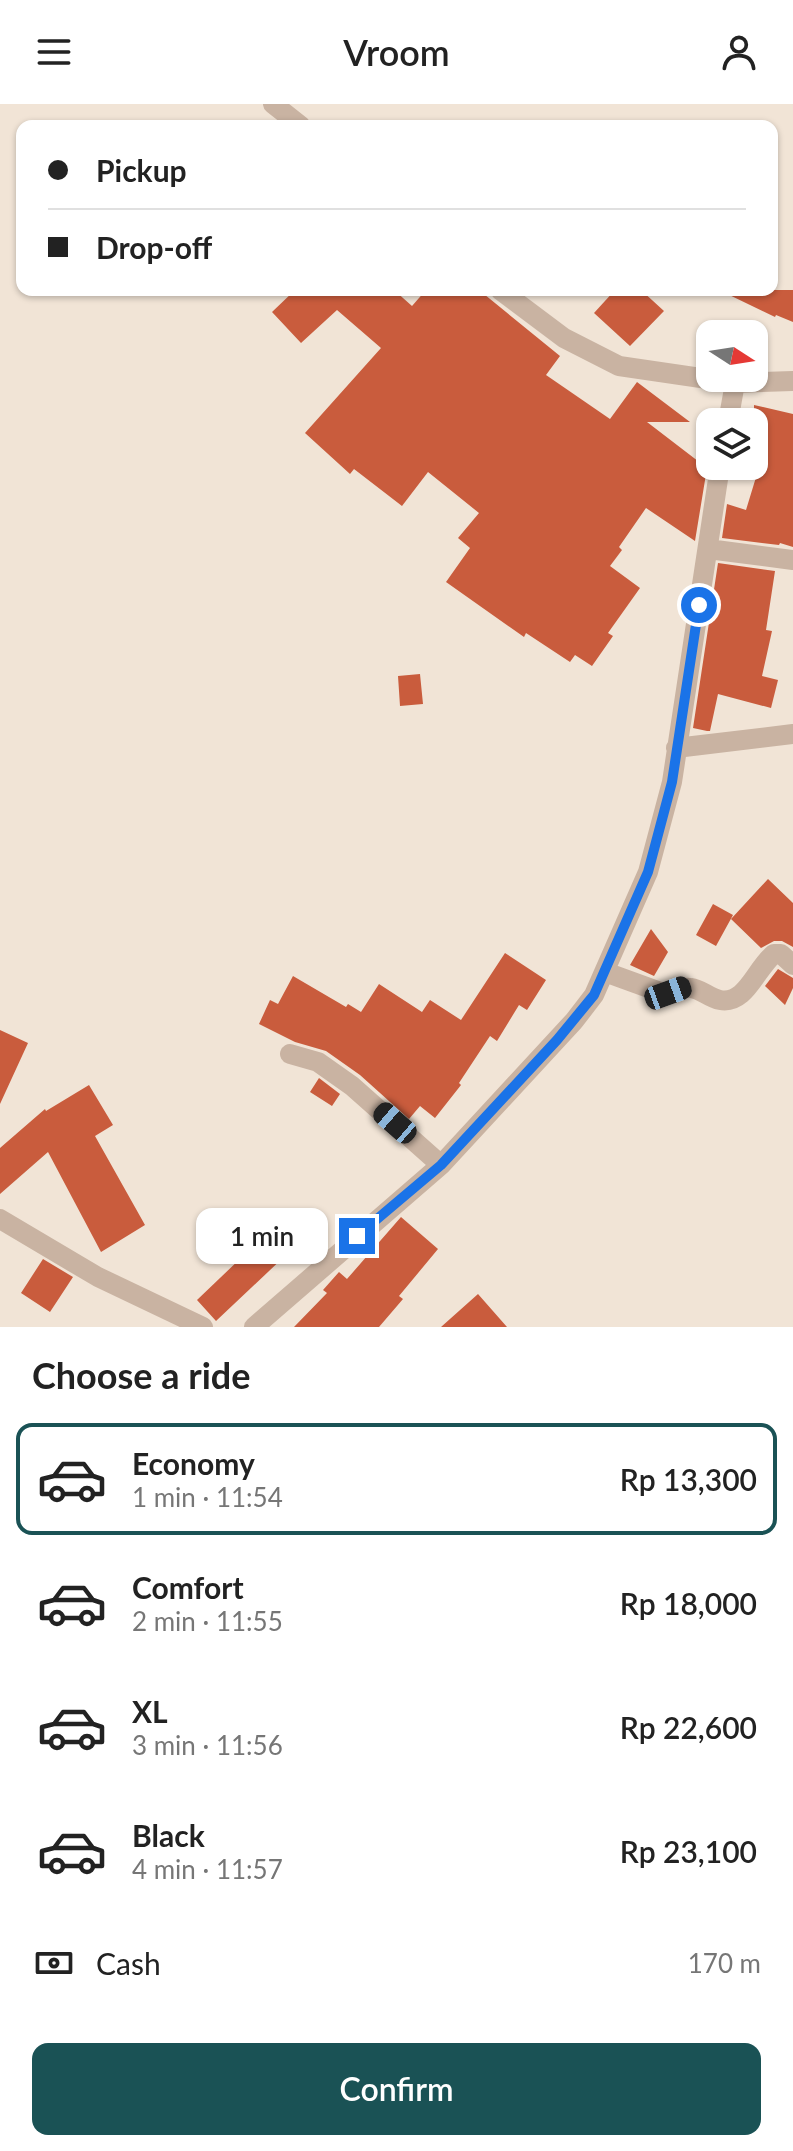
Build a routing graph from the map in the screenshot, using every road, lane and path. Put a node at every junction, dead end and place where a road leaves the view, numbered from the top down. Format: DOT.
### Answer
graph roads {
  1 [pos="273,104"];
  2 [pos="293,120"];
  3 [pos="508,296"];
  4 [pos="696,377"];
  5 [pos="793,381"];
  6 [pos="768,382"];
  7 [pos="718,480"];
  8 [pos="708,549"];
  9 [pos="793,560"];
  10 [pos="793,734"];
  11 [pos="676,748"];
  12 [pos="793,965"];
  13 [pos="605,972"];
  14 [pos="290,1054"];
  15 [pos="441,1165"];
  16 [pos="0,1219"];
  17 [pos="203,1327"];
  18 [pos="254,1327"];
  1 -- 2 [label="street"];
  3 -- 4 [label="street"];
  5 -- 6 [label="street"];
  7 -- 8 [label="street"];
  8 -- 9 [label="street"];
  8 -- 11 [label="street"];
  10 -- 11 [label="street"];
  11 -- 13 [label="street"];
  12 -- 13 [label="street"];
  13 -- 15 [label="street"];
  14 -- 15 [label="street"];
  15 -- 18 [label="street"];
  16 -- 17 [label="street"];
}
